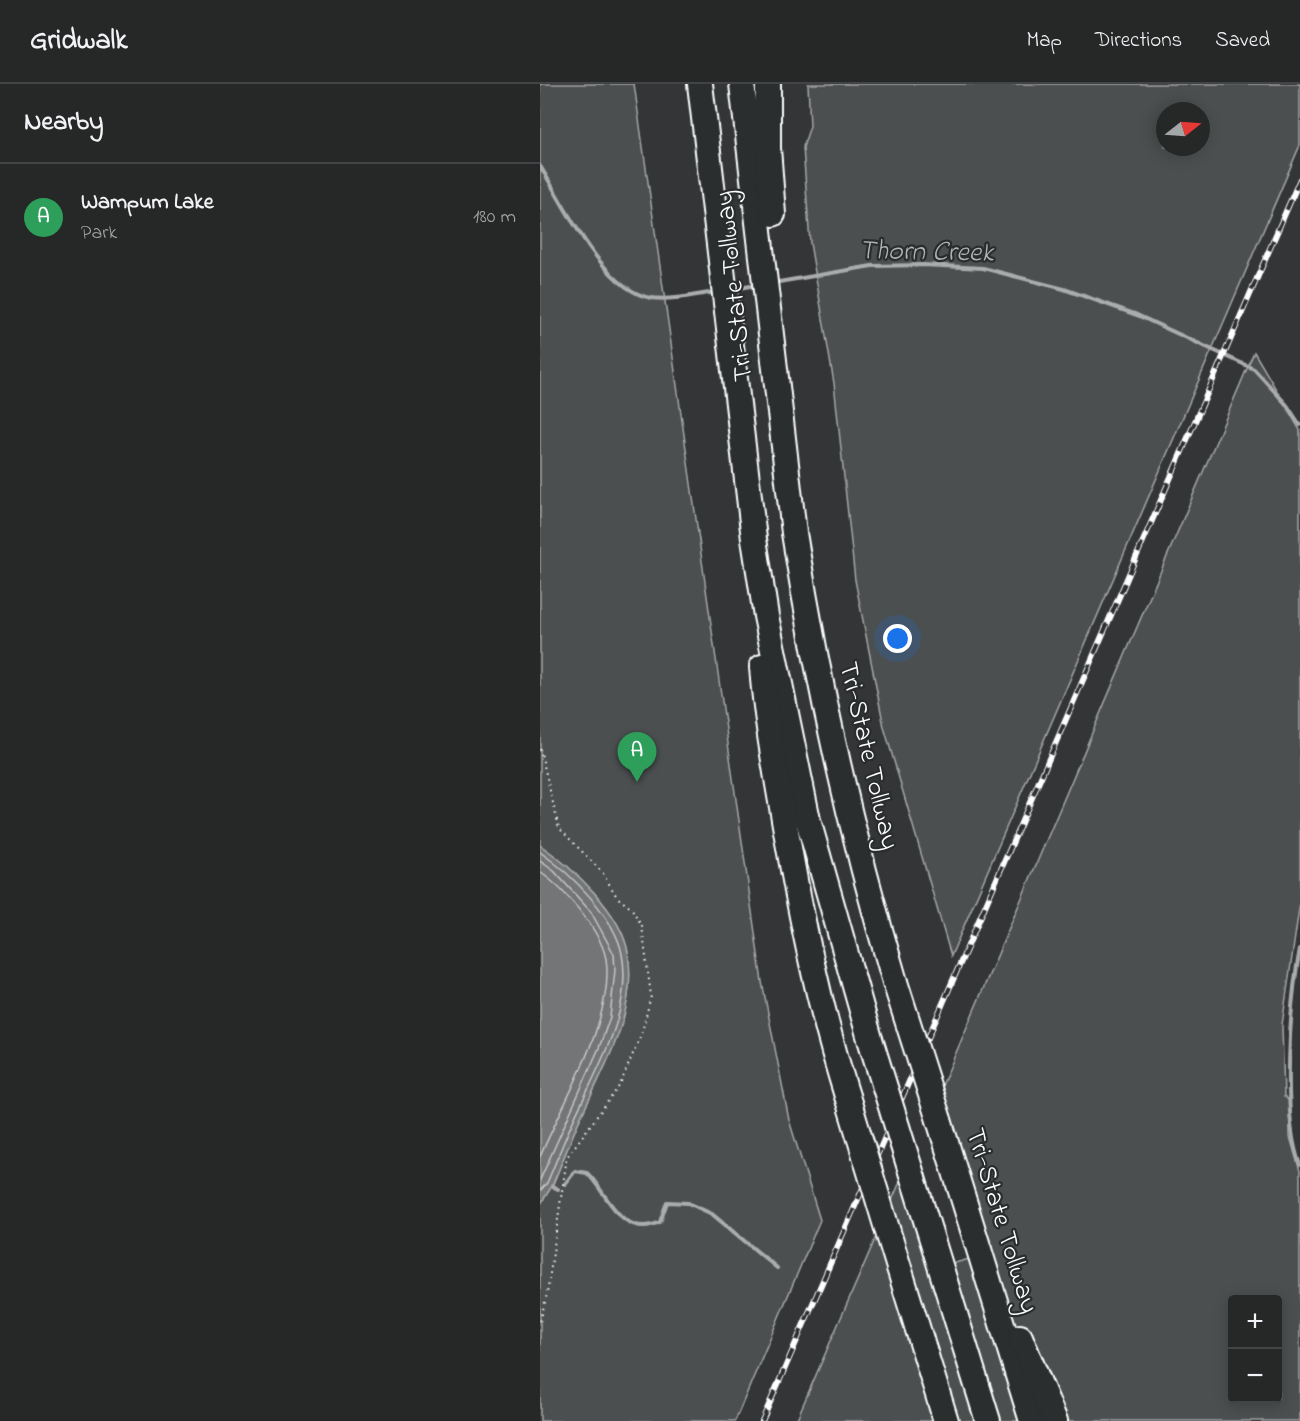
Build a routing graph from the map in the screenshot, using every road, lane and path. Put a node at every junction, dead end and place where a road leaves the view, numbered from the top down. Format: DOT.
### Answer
graph roads {
  1 [pos="683,84"];
  2 [pos="700,84"];
  3 [pos="742,84"];
  4 [pos="768,84"];
  5 [pos="712,196"];
  6 [pos="766,217"];
  7 [pos="754,539"];
  8 [pos="540,748"];
  9 [pos="970,1221"];
  10 [pos="540,1322"];
  11 [pos="945,1421"];
  12 [pos="988,1421"];
  13 [pos="1032,1421"];
  14 [pos="1055,1421"];
  1 -- 5 [label="highway"];
  2 -- 5 [label="highway, Tri-State Tollway"];
  3 -- 6 [label="highway, Tri-State Tollway"];
  4 -- 6 [label="highway"];
  5 -- 7 [label="highway, Tri-State Tollway"];
  6 -- 9 [label="highway, Tri-State Tollway, bridge"];
  7 -- 11 [label="highway, bridge"];
  7 -- 12 [label="highway, Tri-State Tollway, bridge"];
  8 -- 10 [label="path"];
  9 -- 13 [label="highway, Tri-State Tollway"];
  9 -- 14 [label="highway"];
}
